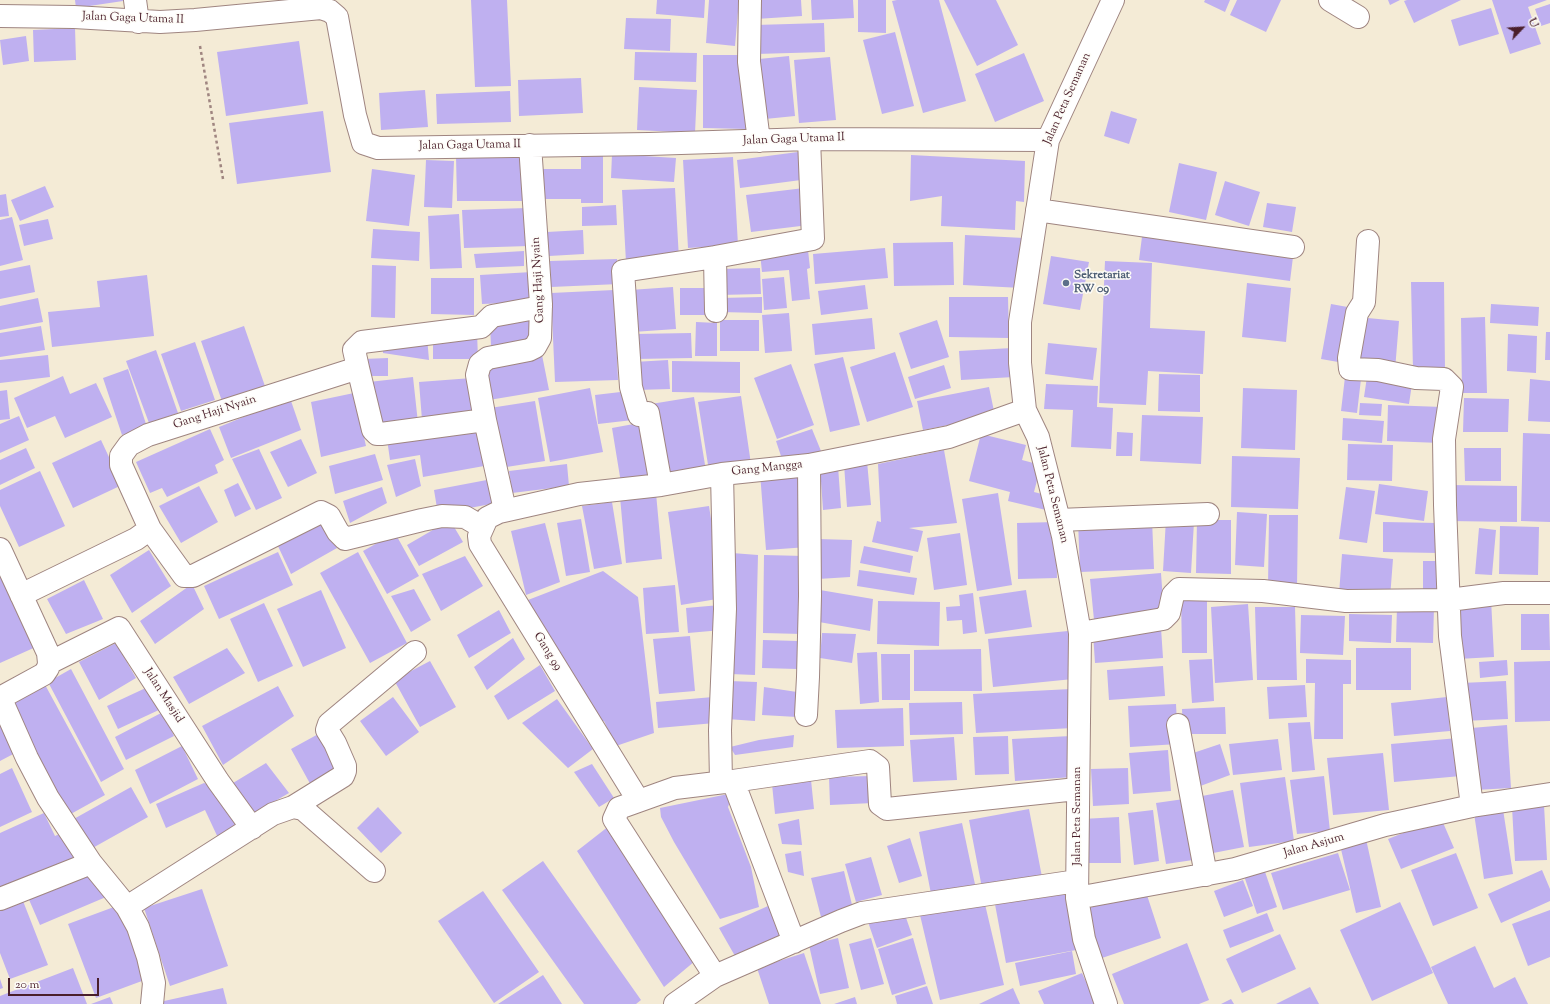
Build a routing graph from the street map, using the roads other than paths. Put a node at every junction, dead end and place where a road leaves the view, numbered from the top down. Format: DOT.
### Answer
graph roads {
  1 [pos="135,0"];
  2 [pos="750,0"];
  3 [pos="1112,0"];
  4 [pos="1330,0"];
  5 [pos="221,8"];
  6 [pos="0,16"];
  7 [pos="1358,17"];
  8 [pos="138,22"];
  9 [pos="808,139"];
  10 [pos="1048,140"];
  11 [pos="759,141"];
  12 [pos="530,145"];
  13 [pos="1037,210"];
  14 [pos="1368,241"];
  15 [pos="1293,247"];
  16 [pos="715,258"];
  17 [pos="541,307"];
  18 [pos="716,311"];
  19 [pos="481,327"];
  20 [pos="484,360"];
  21 [pos="358,368"];
  22 [pos="1025,410"];
  23 [pos="485,420"];
  24 [pos="809,465"];
  25 [pos="722,474"];
  26 [pos="661,485"];
  27 [pos="505,510"];
  28 [pos="1208,514"];
  29 [pos="1059,520"];
  30 [pos="482,527"];
  31 [pos="150,529"];
  32 [pos="0,550"];
  33 [pos="1550,593"];
  34 [pos="21,595"];
  35 [pos="1449,600"];
  36 [pos="1080,633"];
  37 [pos="415,652"];
  38 [pos="49,664"];
  39 [pos="0,698"];
  40 [pos="806,714"];
  41 [pos="1178,725"];
  42 [pos="727,781"];
  43 [pos="1077,789"];
  44 [pos="1550,794"];
  45 [pos="638,800"];
  46 [pos="1472,806"];
  47 [pos="294,807"];
  48 [pos="252,828"];
  49 [pos="91,863"];
  50 [pos="374,871"];
  51 [pos="1206,875"];
  52 [pos="1077,890"];
  53 [pos="0,899"];
  54 [pos="127,907"];
  55 [pos="794,942"];
  56 [pos="715,976"];
  57 [pos="152,1004"];
  58 [pos="675,1004"];
  59 [pos="1106,1004"];
  1 -- 8 [label="street"];
  2 -- 11 [label="street"];
  3 -- 10 [label="street, Jalan Peta Semanan"];
  4 -- 7 [label="street"];
  5 -- 8 [label="street, Jalan Gaga Utama II"];
  5 -- 12 [label="street, Jalan Gaga Utama II"];
  6 -- 8 [label="street, Jalan Gaga Utama II"];
  9 -- 10 [label="street, Jalan Gaga Utama II"];
  9 -- 11 [label="street, Jalan Gaga Utama II"];
  9 -- 16 [label="street"];
  10 -- 13 [label="street, Jalan Peta Semanan"];
  11 -- 12 [label="street, Jalan Gaga Utama II"];
  12 -- 17 [label="street, Gang Haji Nyain"];
  13 -- 15 [label="street"];
  13 -- 22 [label="street, Jalan Peta Semanan"];
  14 -- 35 [label="street"];
  16 -- 18 [label="street"];
  16 -- 26 [label="street"];
  17 -- 19 [label="street"];
  17 -- 20 [label="street, Gang Haji Nyain"];
  19 -- 20 [label="street"];
  19 -- 21 [label="street"];
  20 -- 23 [label="street"];
  21 -- 23 [label="street"];
  21 -- 31 [label="street, Gang Haji Nyain"];
  22 -- 24 [label="street, Gang Mangga"];
  22 -- 29 [label="street, Jalan Peta Semanan"];
  23 -- 27 [label="street"];
  24 -- 25 [label="street, Gang Mangga"];
  24 -- 40 [label="street"];
  25 -- 26 [label="street, Gang Mangga"];
  25 -- 42 [label="street"];
  26 -- 27 [label="street, Gang Mangga"];
  27 -- 30 [label="street"];
  28 -- 29 [label="street"];
  29 -- 36 [label="street, Jalan Peta Semanan"];
  30 -- 31 [label="street, Gang Haji Nyain"];
  30 -- 45 [label="street, Gang 99"];
  31 -- 34 [label="street"];
  32 -- 34 [label="street"];
  33 -- 35 [label="street"];
  34 -- 38 [label="street"];
  35 -- 36 [label="street"];
  35 -- 46 [label="street"];
  36 -- 43 [label="street, Jalan Peta Semanan"];
  37 -- 47 [label="street"];
  38 -- 39 [label="street"];
  38 -- 48 [label="street, Jalan Masjid"];
  39 -- 49 [label="street"];
  41 -- 51 [label="street"];
  42 -- 43 [label="street"];
  42 -- 45 [label="street"];
  42 -- 55 [label="street"];
  43 -- 52 [label="street, Jalan Peta Semanan"];
  44 -- 46 [label="street, Jalan Asjum"];
  45 -- 56 [label="street"];
  46 -- 51 [label="street, Jalan Asjum"];
  47 -- 48 [label="street"];
  47 -- 50 [label="street"];
  48 -- 54 [label="street"];
  49 -- 53 [label="street"];
  49 -- 54 [label="street"];
  51 -- 52 [label="street, Jalan Asjum"];
  52 -- 55 [label="street, Jalan Asjum"];
  52 -- 59 [label="street, Jalan Peta Semanan"];
  54 -- 57 [label="street"];
  55 -- 56 [label="street, Jalan Asjum"];
  56 -- 58 [label="street, Jalan Asjum"];
}
